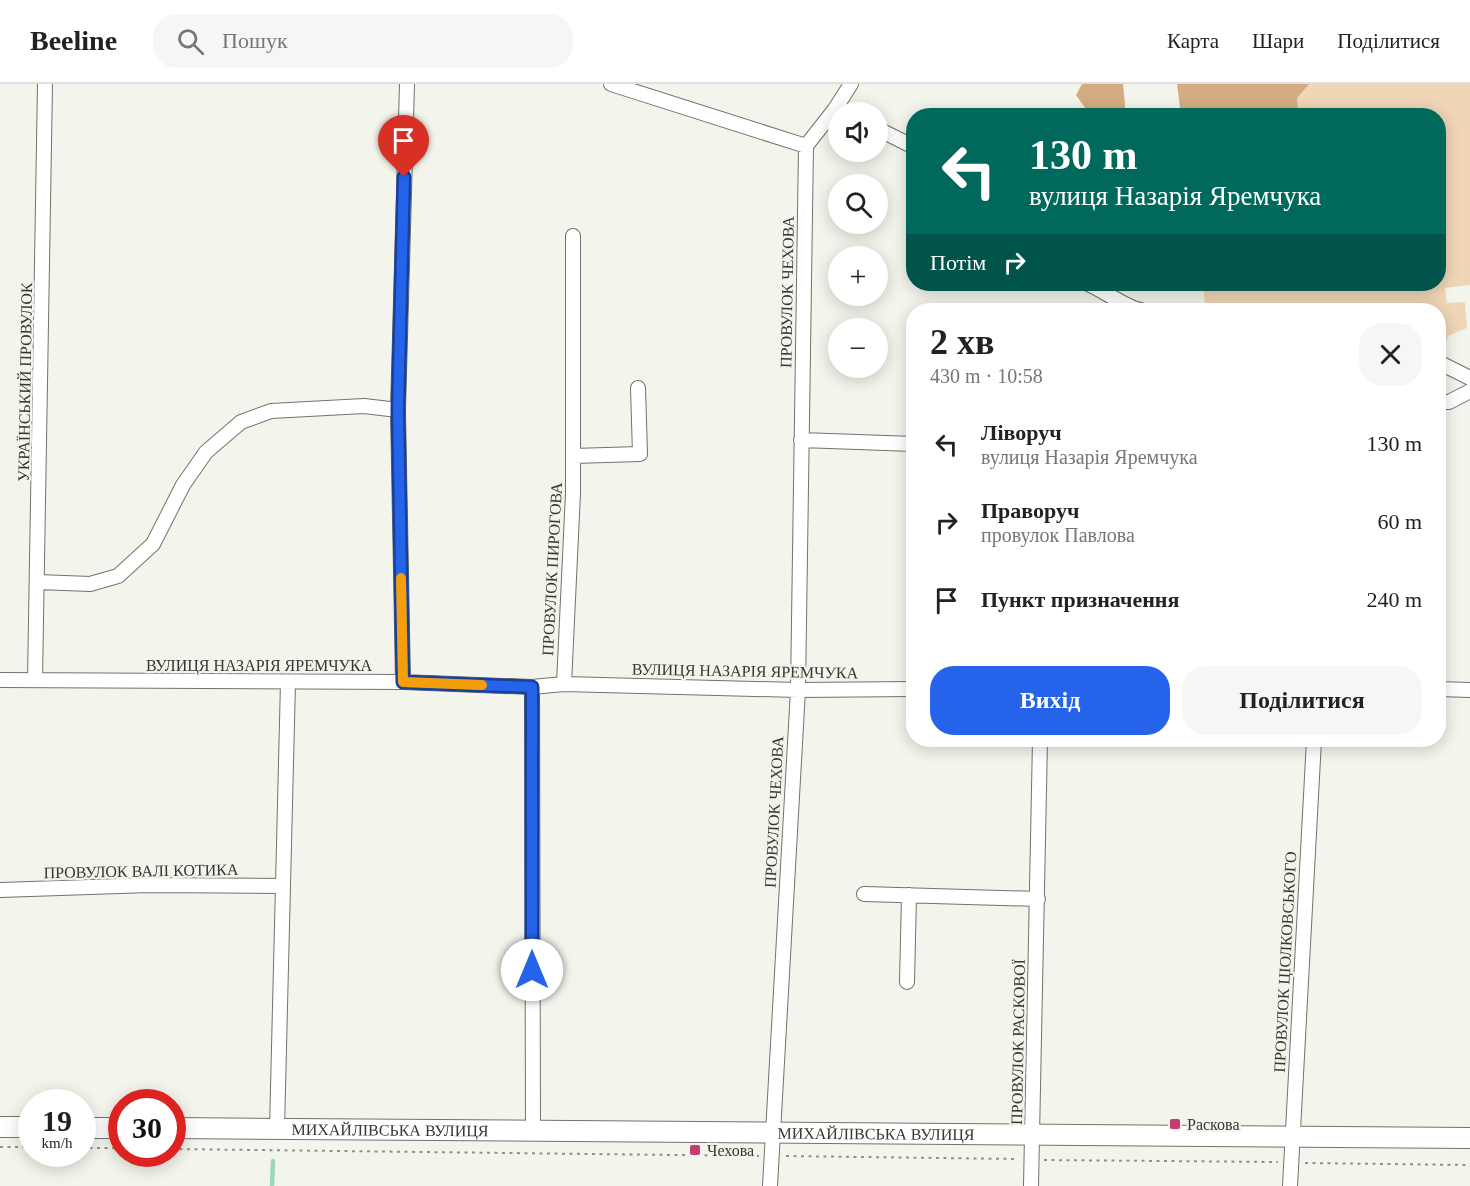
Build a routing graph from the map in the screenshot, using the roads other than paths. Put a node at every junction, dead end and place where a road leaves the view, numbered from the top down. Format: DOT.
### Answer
graph roads {
  1 [pos="45,84"];
  2 [pos="406,84"];
  3 [pos="611,84"];
  4 [pos="851,84"];
  5 [pos="842,102"];
  6 [pos="828,122"];
  7 [pos="888,134"];
  8 [pos="906,143"];
  9 [pos="806,146"];
  10 [pos="573,236"];
  11 [pos="1104,291"];
  12 [pos="1124,303"];
  13 [pos="1446,366"];
  14 [pos="1470,378"];
  15 [pos="638,388"];
  16 [pos="1470,391"];
  17 [pos="1446,402"];
  18 [pos="398,410"];
  19 [pos="801,440"];
  20 [pos="906,444"];
  21 [pos="573,456"];
  22 [pos="38,582"];
  23 [pos="0,680"];
  24 [pos="35,680"];
  25 [pos="288,682"];
  26 [pos="403,682"];
  27 [pos="564,684"];
  28 [pos="532,687"];
  29 [pos="906,689"];
  30 [pos="1446,689"];
  31 [pos="798,690"];
  32 [pos="1470,690"];
  33 [pos="1040,747"];
  34 [pos="1314,747"];
  35 [pos="283,886"];
  36 [pos="0,890"];
  37 [pos="864,894"];
  38 [pos="909,895"];
  39 [pos="1038,899"];
  40 [pos="907,982"];
  41 [pos="0,1127"];
  42 [pos="18,1127"];
  43 [pos="186,1128"];
  44 [pos="277,1129"];
  45 [pos="532,1131"];
  46 [pos="772,1133"];
  47 [pos="1032,1135"];
  48 [pos="1292,1137"];
  49 [pos="1470,1138"];
  50 [pos="770,1186"];
  51 [pos="1031,1186"];
  52 [pos="1290,1186"];
  1 -- 22 [label="street, УКРАЇНСЬКИЙ ПРОВУЛОК"];
  2 -- 18 [label="street"];
  3 -- 9 [label="street"];
  4 -- 5 [label="street"];
  6 -- 9 [label="street"];
  7 -- 8 [label="street"];
  9 -- 19 [label="street, ПРОВУЛОК ЧЕХОВА"];
  10 -- 21 [label="street, ПРОВУЛОК ПИРОГОВА"];
  11 -- 12 [label="street"];
  13 -- 14 [label="street"];
  15 -- 21 [label="street"];
  16 -- 17 [label="street"];
  18 -- 22 [label="street"];
  18 -- 26 [label="street"];
  19 -- 20 [label="street"];
  19 -- 31 [label="street, ПРОВУЛОК ЧЕХОВА"];
  21 -- 27 [label="street, ПРОВУЛОК ПИРОГОВА"];
  22 -- 24 [label="street, УКРАЇНСЬКИЙ ПРОВУЛОК"];
  23 -- 24 [label="street, ВУЛИЦЯ НАЗАРІЯ ЯРЕМЧУКА"];
  24 -- 25 [label="street, ВУЛИЦЯ НАЗАРІЯ ЯРЕМЧУКА"];
  25 -- 26 [label="street, ВУЛИЦЯ НАЗАРІЯ ЯРЕМЧУКА"];
  25 -- 35 [label="street"];
  26 -- 28 [label="street, ВУЛИЦЯ НАЗАРІЯ ЯРЕМЧУКА"];
  27 -- 28 [label="street, ВУЛИЦЯ НАЗАРІЯ ЯРЕМЧУКА"];
  27 -- 31 [label="street, ВУЛИЦЯ НАЗАРІЯ ЯРЕМЧУКА"];
  28 -- 45 [label="street"];
  29 -- 31 [label="street, ВУЛИЦЯ НАЗАРІЯ ЯРЕМЧУКА"];
  30 -- 32 [label="street"];
  31 -- 46 [label="street, ПРОВУЛОК ЧЕХОВА"];
  33 -- 39 [label="street, ПРОВУЛОК РАСКОВОЇ"];
  34 -- 48 [label="street, ПРОВУЛОК ЦІОЛКОВСЬКОГО"];
  35 -- 36 [label="street, ПРОВУЛОК ВАЛІ КОТИКА"];
  35 -- 44 [label="street"];
  37 -- 38 [label="street"];
  38 -- 39 [label="street"];
  38 -- 40 [label="street"];
  39 -- 47 [label="street, ПРОВУЛОК РАСКОВОЇ"];
  41 -- 42 [label="main road"];
  43 -- 44 [label="main road, МИХАЙЛІВСЬКА ВУЛИЦЯ"];
  44 -- 45 [label="main road, МИХАЙЛІВСЬКА ВУЛИЦЯ"];
  45 -- 46 [label="main road, МИХАЙЛІВСЬКА ВУЛИЦЯ"];
  46 -- 47 [label="main road, МИХАЙЛІВСЬКА ВУЛИЦЯ"];
  46 -- 50 [label="street, ПРОВУЛОК ЧЕХОВА"];
  47 -- 48 [label="main road, МИХАЙЛІВСЬКА ВУЛИЦЯ"];
  47 -- 51 [label="street, ПРОВУЛОК РАСКОВОЇ"];
  48 -- 49 [label="main road, МИХАЙЛІВСЬКА ВУЛИЦЯ"];
  48 -- 52 [label="street, ПРОВУЛОК ЦІОЛКОВСЬКОГО"];
}
